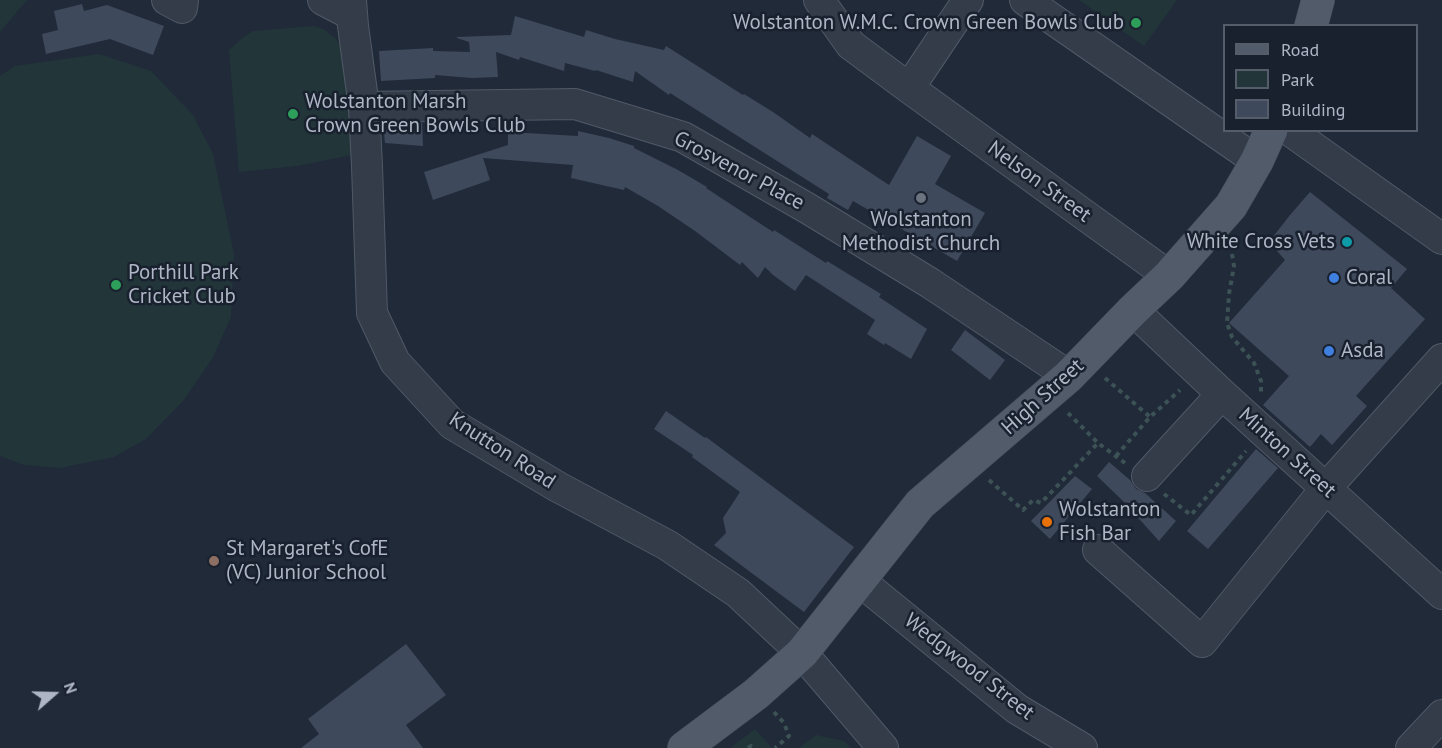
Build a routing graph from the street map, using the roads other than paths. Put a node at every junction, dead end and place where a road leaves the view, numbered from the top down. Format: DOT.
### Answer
graph roads {
  1 [pos="167,0"];
  2 [pos="183,0"];
  3 [pos="323,0"];
  4 [pos="819,0"];
  5 [pos="968,0"];
  6 [pos="1025,0"];
  7 [pos="352,14"];
  8 [pos="909,88"];
  9 [pos="364,107"];
  10 [pos="1270,132"];
  11 [pos="1292,132"];
  12 [pos="1257,161"];
  13 [pos="1442,239"];
  14 [pos="1169,276"];
  15 [pos="1133,310"];
  16 [pos="1441,362"];
  17 [pos="1069,376"];
  18 [pos="1222,394"];
  19 [pos="1147,476"];
  20 [pos="1326,488"];
  21 [pos="1098,550"];
  22 [pos="860,581"];
  23 [pos="1442,594"];
  24 [pos="802,653"];
  25 [pos="1442,715"];
  26 [pos="684,748"];
  27 [pos="883,748"];
  28 [pos="1082,748"];
  29 [pos="1411,748"];
  1 -- 2 [label="street"];
  3 -- 7 [label="street"];
  4 -- 8 [label="street, Nelson Street"];
  5 -- 8 [label="street"];
  6 -- 12 [label="street"];
  7 -- 9 [label="street, Knutton Road"];
  8 -- 14 [label="street, Nelson Street"];
  9 -- 17 [label="street, Grosvenor Place"];
  9 -- 24 [label="street, Knutton Road"];
  10 -- 12 [label="main road, High Street"];
  11 -- 13 [label="street"];
  12 -- 14 [label="main road, High Street"];
  14 -- 15 [label="main road, High Street"];
  15 -- 17 [label="main road, High Street"];
  15 -- 18 [label="street, Minton Street"];
  16 -- 20 [label="street"];
  17 -- 22 [label="main road, High Street"];
  18 -- 19 [label="street"];
  18 -- 20 [label="street, Minton Street"];
  20 -- 21 [label="street"];
  20 -- 23 [label="street, Minton Street"];
  22 -- 24 [label="main road, High Street"];
  22 -- 28 [label="street, Wedgwood Street"];
  24 -- 26 [label="main road, High Street"];
  24 -- 27 [label="street, Knutton Road"];
  25 -- 29 [label="street"];
}
